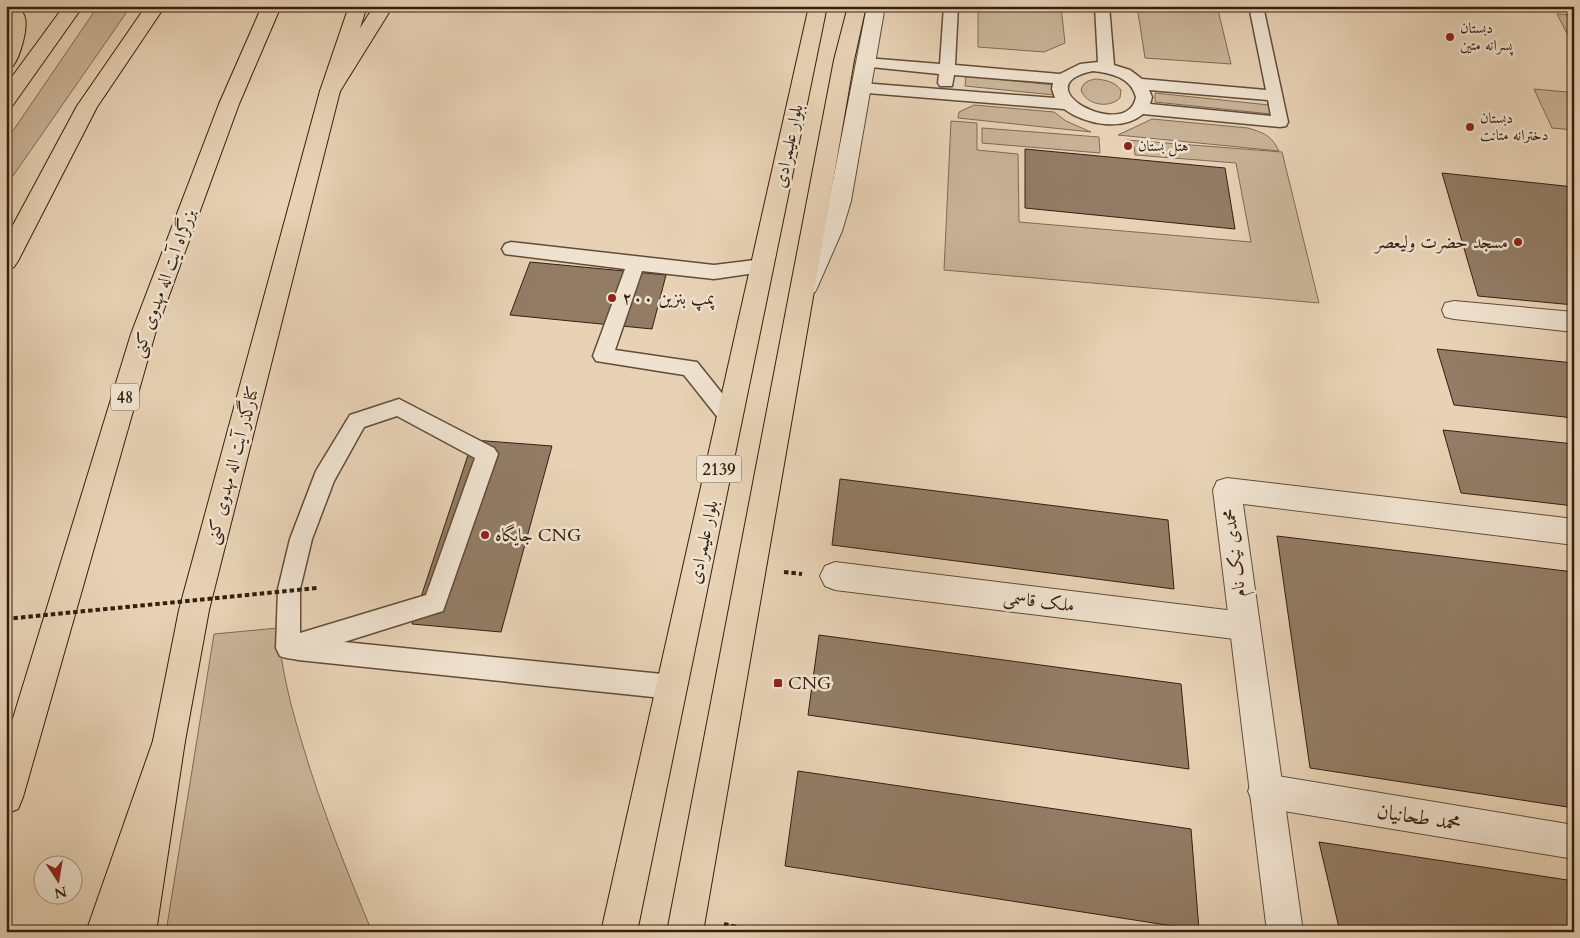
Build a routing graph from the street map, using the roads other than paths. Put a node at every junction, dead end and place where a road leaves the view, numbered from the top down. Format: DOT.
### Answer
graph roads {
  1 [pos="10,6"];
  2 [pos="74,6"];
  3 [pos="156,6"];
  4 [pos="272,6"];
  5 [pos="358,6"];
  6 [pos="384,6"];
  7 [pos="818,6"];
  8 [pos="857,6"];
  9 [pos="876,6"];
  10 [pos="951,6"];
  11 [pos="1102,6"];
  12 [pos="1256,6"];
  13 [pos="6,62"];
  14 [pos="866,62"];
  15 [pos="1106,67"];
  16 [pos="947,69"];
  17 [pos="1063,79"];
  18 [pos="1138,84"];
  19 [pos="862,88"];
  20 [pos="330,91"];
  21 [pos="946,94"];
  22 [pos="1275,96"];
  23 [pos="6,100"];
  24 [pos="1068,104"];
  25 [pos="87,106"];
  26 [pos="1139,108"];
  27 [pos="6,221"];
  28 [pos="511,248"];
  29 [pos="6,261"];
  30 [pos="636,263"];
  31 [pos="763,266"];
  32 [pos="801,296"];
  33 [pos="1454,310"];
  34 [pos="1574,322"];
  35 [pos="730,418"];
  36 [pos="1574,532"];
  37 [pos="835,576"];
  38 [pos="1243,626"];
  39 [pos="288,648"];
  40 [pos="672,687"];
  41 [pos="169,741"];
  42 [pos="1265,791"];
  43 [pos="6,797"];
  44 [pos="1574,842"];
  45 [pos="104,932"];
  46 [pos="138,932"];
  47 [pos="619,932"];
  48 [pos="685,932"];
  49 [pos="1286,932"];
  1 -- 13 [label="main road"];
  2 -- 23 [label="main road"];
  3 -- 25 [label="main road"];
  4 -- 43 [label="main road, بزرگراه آیت اله مهدوی کنی / 48"];
  5 -- 20 [label="main road, کنارگذر آیت اله مهدوی کنی"];
  6 -- 20 [label="main road"];
  7 -- 31 [label="main road, بلوار علیمرادی / 2139"];
  8 -- 32 [label="main road, 2139"];
  9 -- 14 [label="street"];
  10 -- 16 [label="lane"];
  11 -- 15 [label="lane"];
  12 -- 22 [label="lane"];
  14 -- 16 [label="lane"];
  14 -- 19 [label="street"];
  15 -- 17 [label="lane"];
  15 -- 18 [label="lane"];
  16 -- 17 [label="lane"];
  16 -- 21 [label="lane"];
  17 -- 24 [label="lane"];
  18 -- 22 [label="lane"];
  18 -- 26 [label="lane"];
  19 -- 21 [label="lane"];
  19 -- 32 [label="street"];
  20 -- 41 [label="main road, کنارگذر آیت اله مهدوی کنی"];
  21 -- 24 [label="lane"];
  22 -- 26 [label="lane"];
  24 -- 26 [label="lane"];
  25 -- 27 [label="main road"];
  25 -- 29 [label="main road"];
  28 -- 30 [label="lane"];
  30 -- 31 [label="lane"];
  30 -- 35 [label="lane"];
  31 -- 35 [label="main road, بلوار علیمرادی / 2139"];
  32 -- 48 [label="main road, 2139"];
  33 -- 34 [label="street"];
  35 -- 40 [label="main road, بلوار علیمرادی / 2139"];
  36 -- 38 [label="street, محمدی نیک نام"];
  37 -- 38 [label="street, ملک قاسمی"];
  38 -- 42 [label="street, محمدی نیک نام"];
  39 -- 39 [label="lane"];
  39 -- 40 [label="lane"];
  40 -- 47 [label="main road, بلوار علیمرادی / 2139"];
  41 -- 45 [label="main road"];
  41 -- 46 [label="main road, کنارگذر آیت اله مهدوی کنی"];
  42 -- 44 [label="street, محمد طحانیان"];
  42 -- 49 [label="street, محمدی نیک نام"];
}
